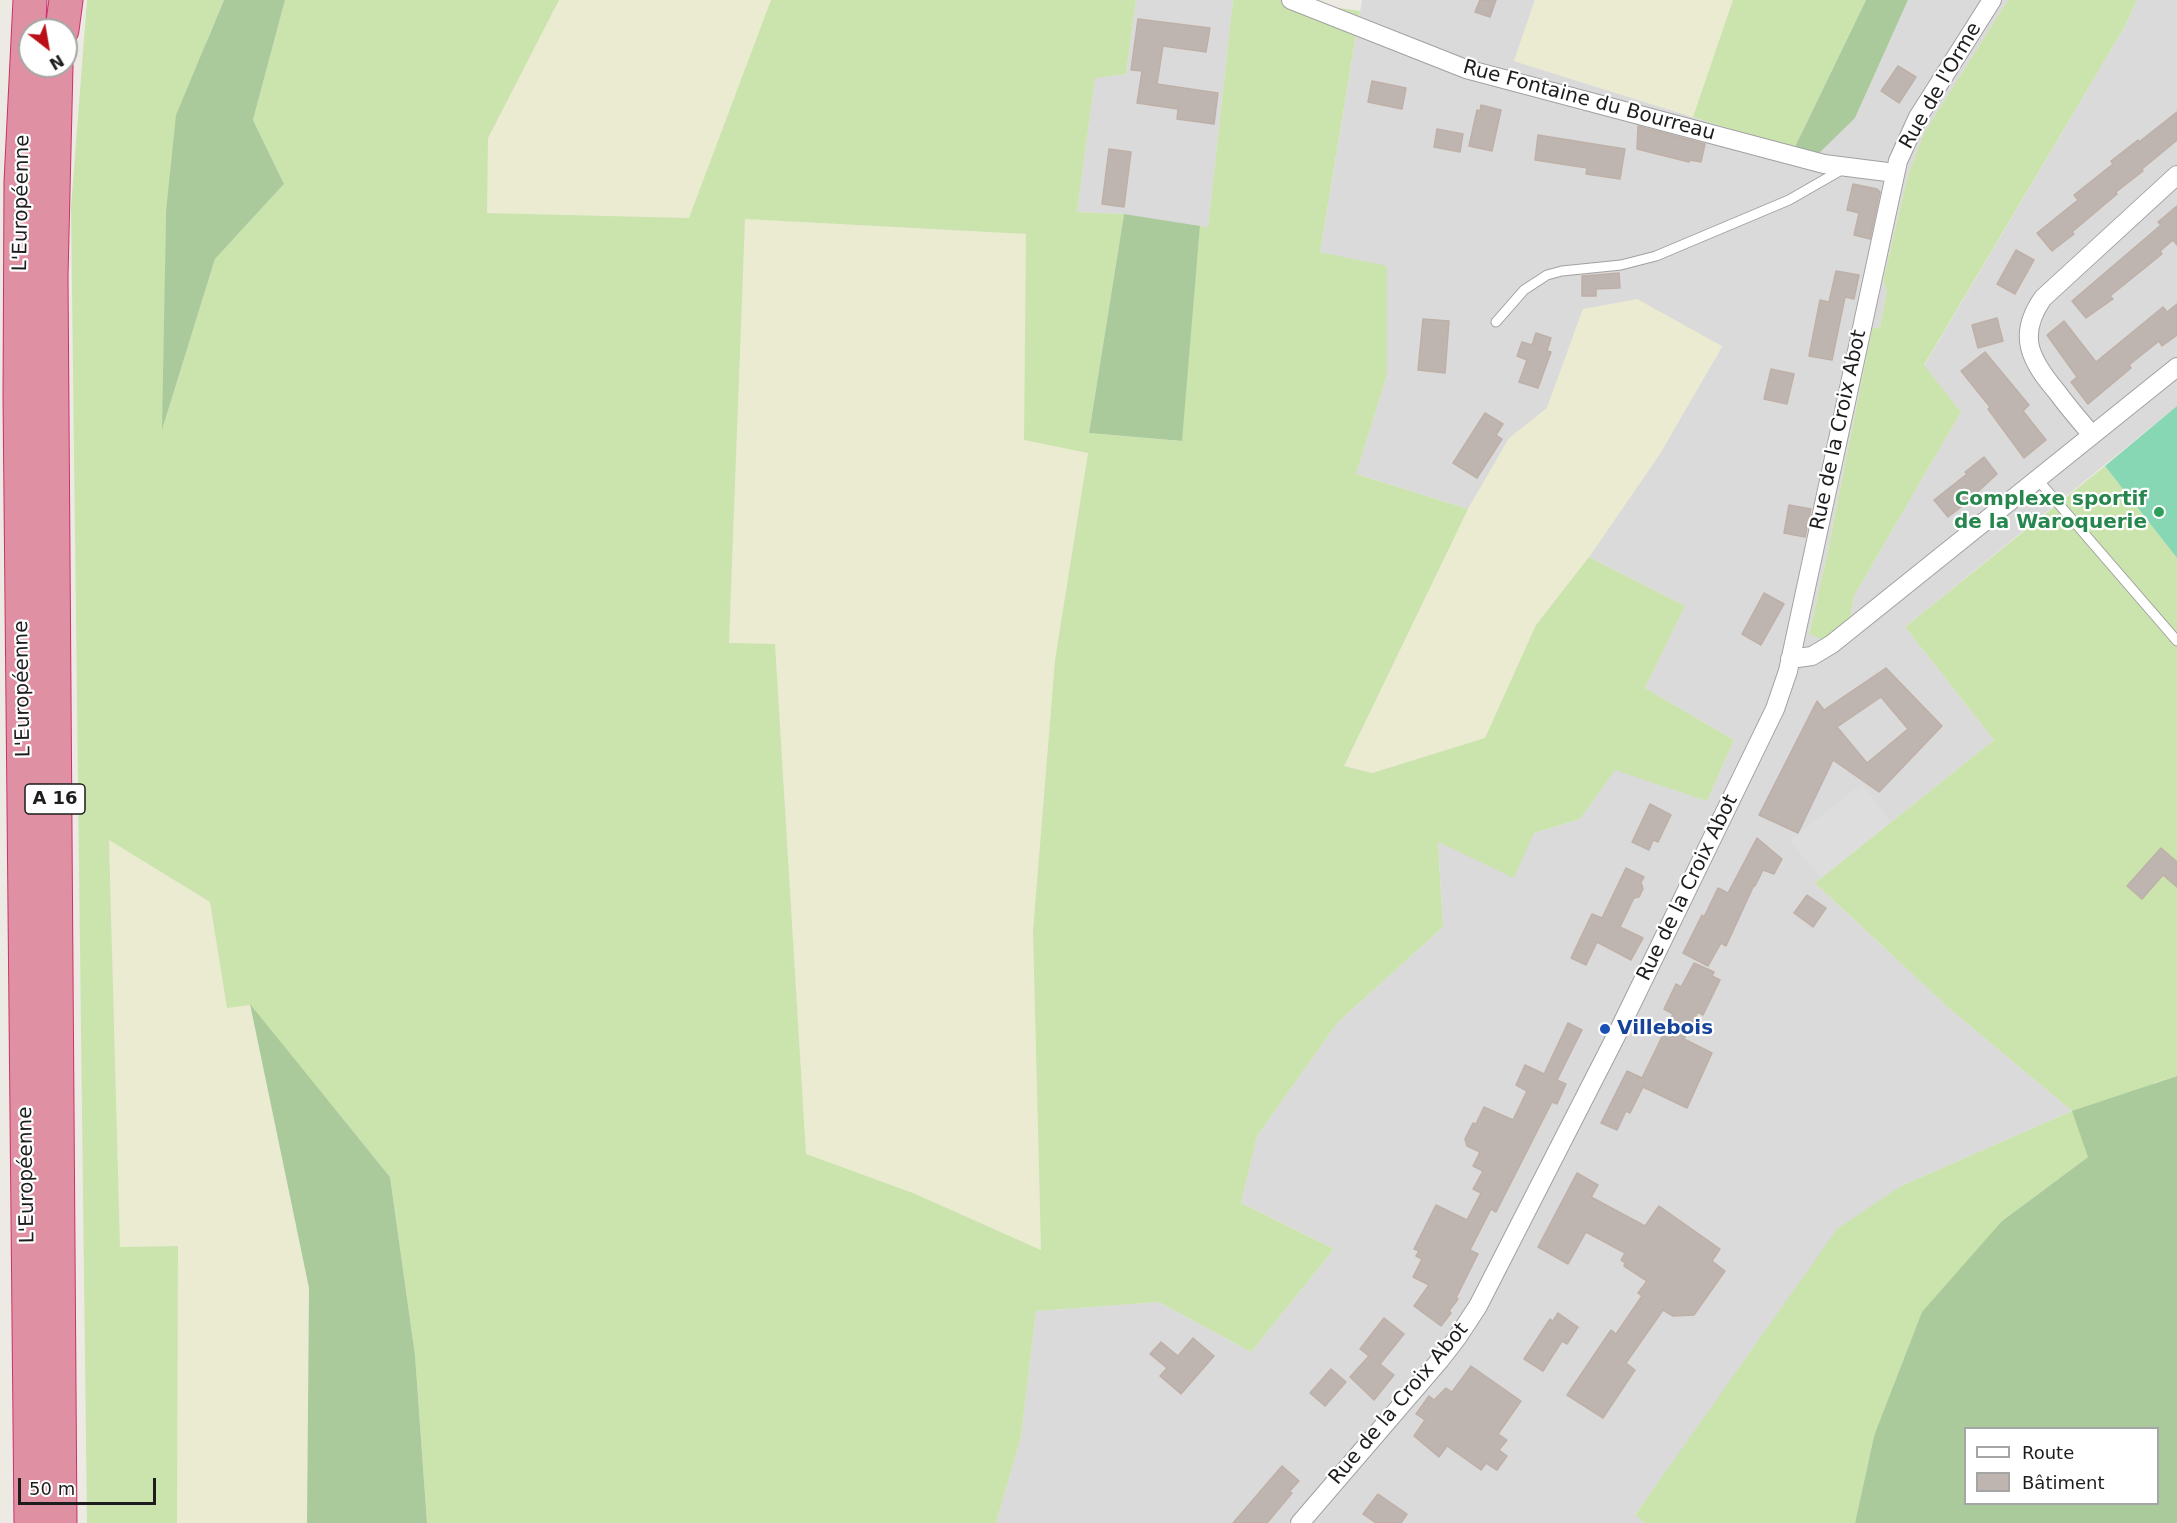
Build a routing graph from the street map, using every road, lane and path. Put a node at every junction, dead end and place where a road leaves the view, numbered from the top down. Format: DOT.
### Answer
graph roads {
  1 [pos="12,0"];
  2 [pos="30,0"];
  3 [pos="60,0"];
  4 [pos="66,0"];
  5 [pos="1291,0"];
  6 [pos="1992,0"];
  7 [pos="60,18"];
  8 [pos="62,18"];
  9 [pos="56,78"];
  10 [pos="1845,168"];
  11 [pos="1895,173"];
  12 [pos="2177,175"];
  13 [pos="1496,322"];
  14 [pos="2177,367"];
  15 [pos="20,397"];
  16 [pos="2092,435"];
  17 [pos="2038,480"];
  18 [pos="2177,641"];
  19 [pos="1790,659"];
  20 [pos="31,1523"];
  21 [pos="60,1523"];
  22 [pos="1300,1523"];
  1 -- 15 [label="highway"];
  2 -- 15 [label="highway, L'Européenne / A 16"];
  3 -- 7 [label="highway"];
  4 -- 8 [label="highway"];
  5 -- 10 [label="street, Rue Fontaine du Bourreau"];
  6 -- 11 [label="street, Rue de l'Orme"];
  9 -- 21 [label="highway, L'Européenne / A 16"];
  10 -- 11 [label="street, Rue Fontaine du Bourreau"];
  10 -- 13 [label="lane"];
  11 -- 19 [label="street, Rue de la Croix Abot"];
  12 -- 16 [label="street"];
  14 -- 16 [label="street"];
  15 -- 20 [label="highway, L'Européenne / A 16"];
  16 -- 17 [label="street"];
  17 -- 18 [label="lane"];
  17 -- 19 [label="street"];
  19 -- 22 [label="street, Rue de la Croix Abot"];
}
